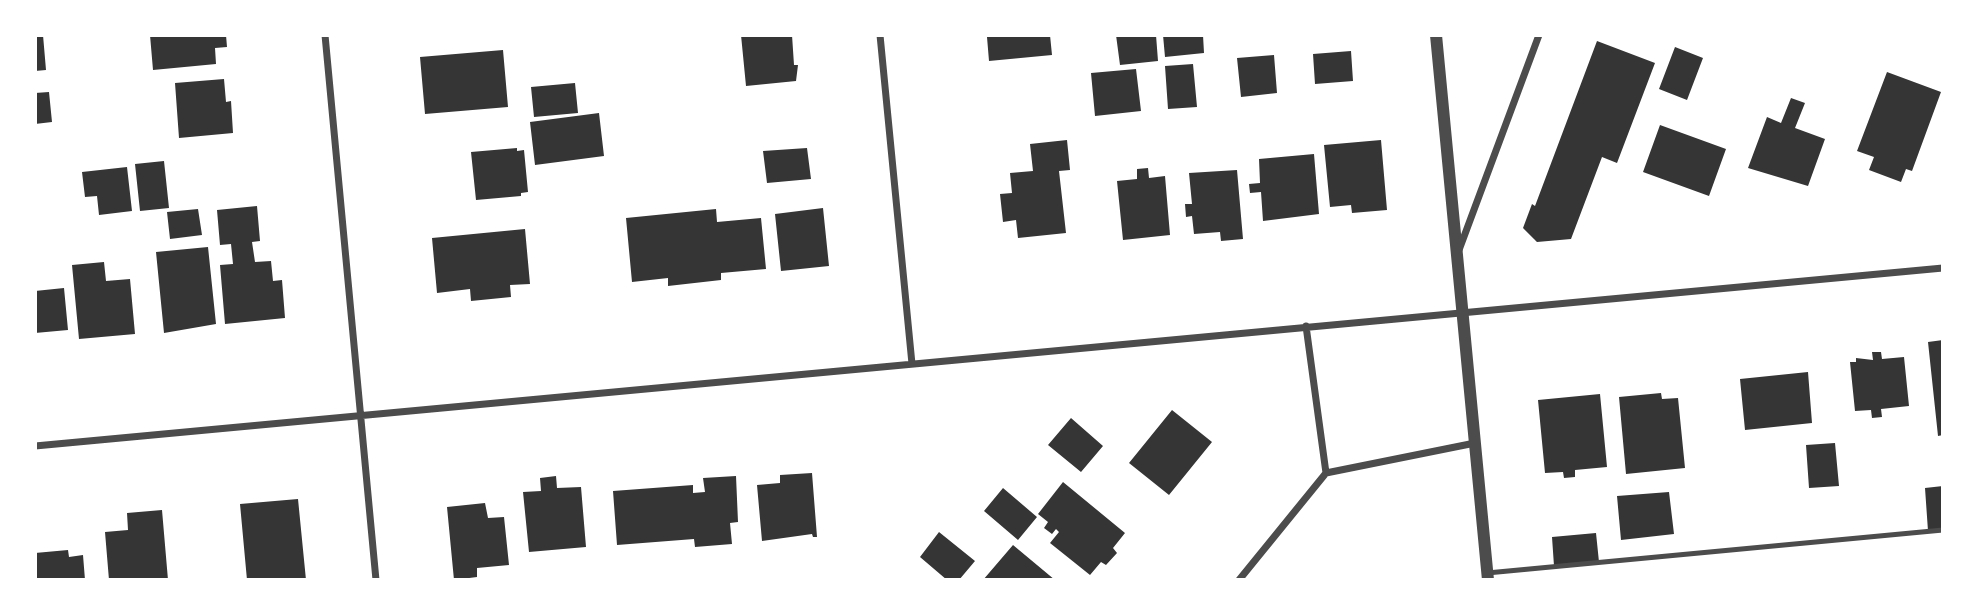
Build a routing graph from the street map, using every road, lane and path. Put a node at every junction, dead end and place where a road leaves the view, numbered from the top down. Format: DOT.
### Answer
graph roads {
  1 [pos="325,35"];
  2 [pos="880,35"];
  3 [pos="1436,35"];
  4 [pos="1539,35"];
  5 [pos="1457,254"];
  6 [pos="1943,268"];
  7 [pos="1463,313"];
  8 [pos="1306,326"];
  9 [pos="912,364"];
  10 [pos="361,416"];
  11 [pos="1475,443"];
  12 [pos="35,446"];
  13 [pos="1326,473"];
  14 [pos="1943,530"];
  15 [pos="1488,577"];
  16 [pos="376,580"];
  17 [pos="1239,580"];
  1 -- 10 [label="street"];
  2 -- 9 [label="street"];
  3 -- 5 [label="street"];
  4 -- 5 [label="street"];
  5 -- 7 [label="street"];
  6 -- 7 [label="street"];
  7 -- 8 [label="street"];
  7 -- 11 [label="street"];
  8 -- 9 [label="street"];
  8 -- 13 [label="street"];
  9 -- 10 [label="street"];
  10 -- 12 [label="street"];
  10 -- 16 [label="street"];
  11 -- 13 [label="street"];
  11 -- 15 [label="street"];
  13 -- 17 [label="street"];
  14 -- 15 [label="lane"];
}
